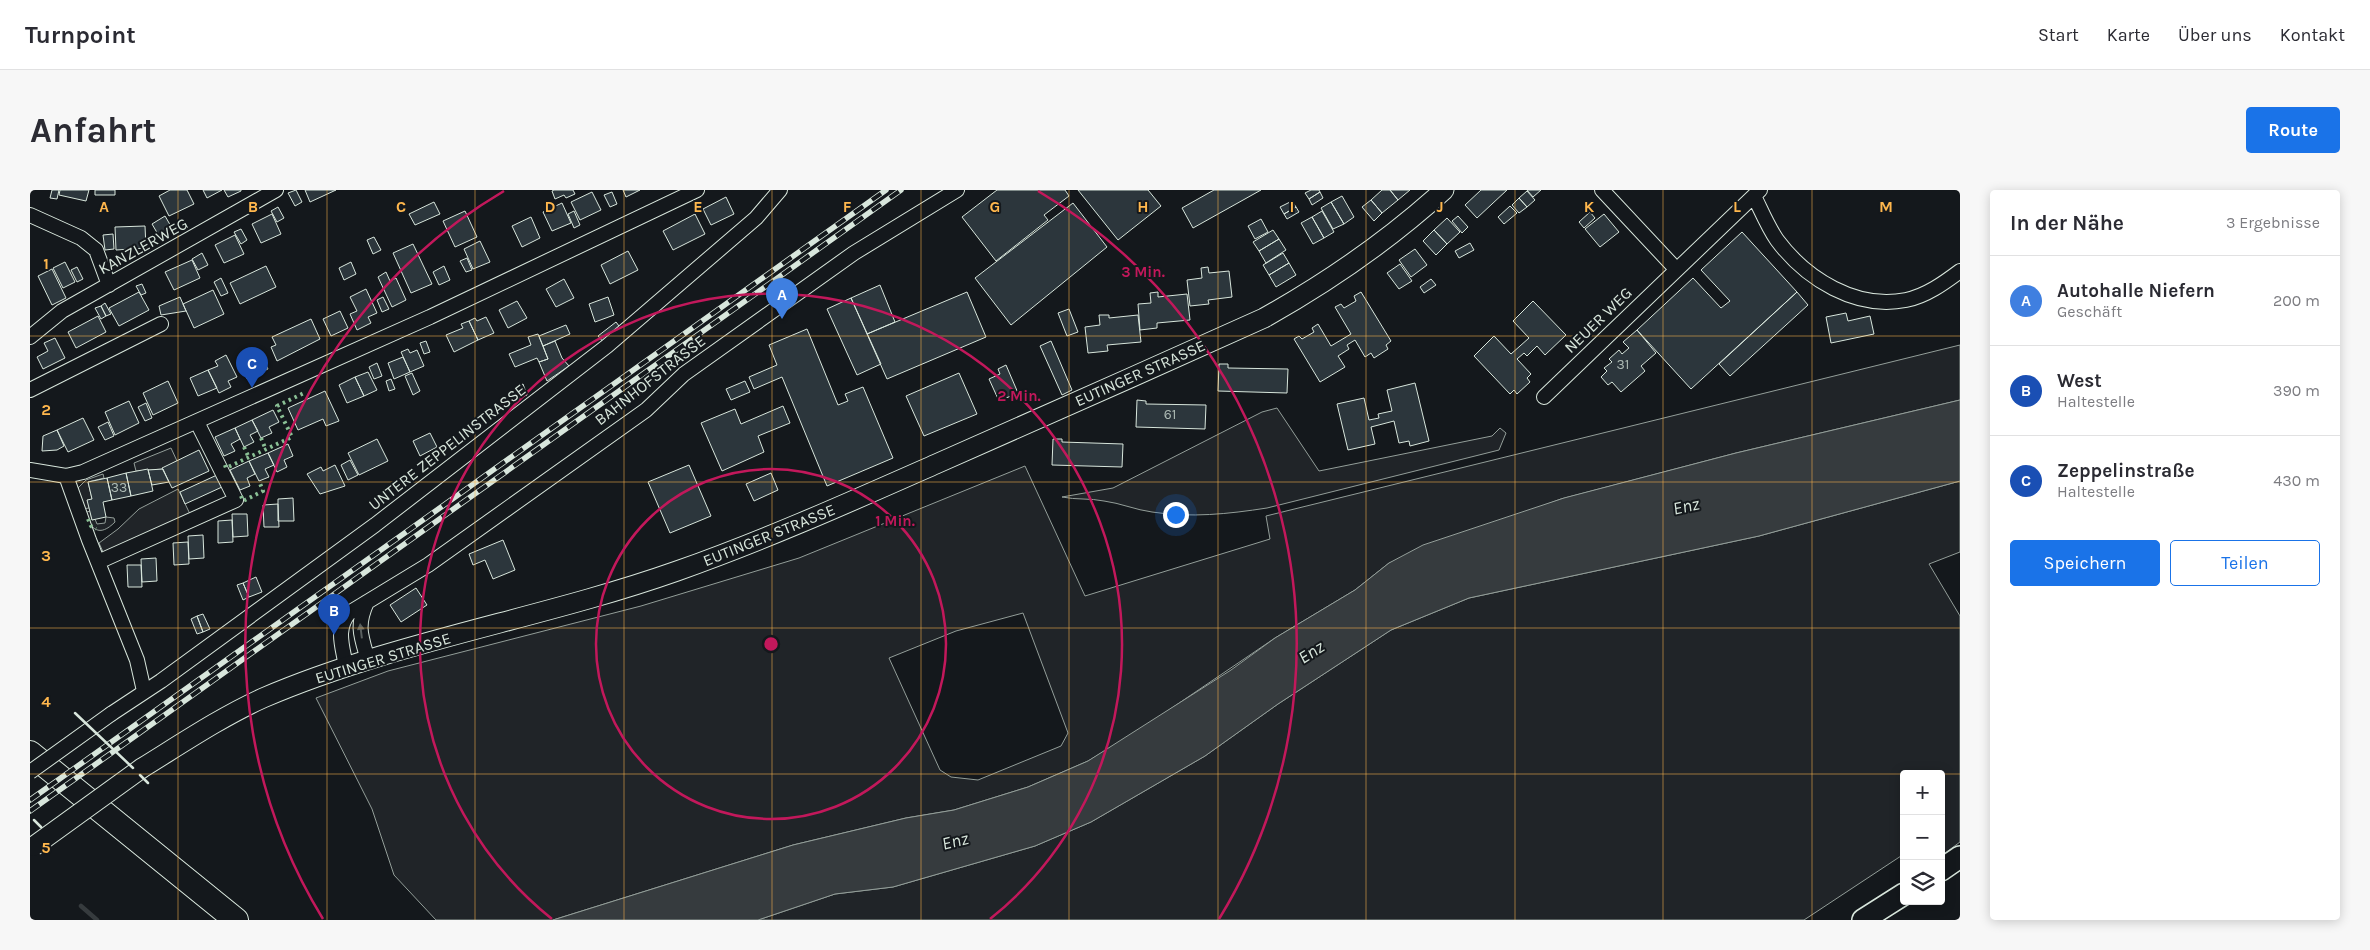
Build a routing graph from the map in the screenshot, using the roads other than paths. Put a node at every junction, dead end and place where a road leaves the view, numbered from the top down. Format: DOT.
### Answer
graph roads {
  1 [pos="276,190"];
  2 [pos="696,190"];
  3 [pos="780,190"];
  4 [pos="956,190"];
  5 [pos="1444,190"];
  6 [pos="1602,190"];
  7 [pos="1757,193"];
  8 [pos="30,215"];
  9 [pos="1676,269"];
  10 [pos="1960,271"];
  11 [pos="109,285"];
  12 [pos="161,324"];
  13 [pos="30,337"];
  14 [pos="30,390"];
  15 [pos="1544,397"];
  16 [pos="197,422"];
  17 [pos="30,470"];
  18 [pos="66,476"];
  19 [pos="98,562"];
  20 [pos="367,602"];
  21 [pos="368,660"];
  22 [pos="346,667"];
  23 [pos="144,691"];
  24 [pos="30,752"];
  25 [pos="30,772"];
  26 [pos="32,848"];
  27 [pos="1960,857"];
  28 [pos="1945,867"];
  29 [pos="1900,897"];
  30 [pos="210,920"];
  31 [pos="236,920"];
  32 [pos="1863,920"];
  1 -- 11 [label="street, KANZLERWEG"];
  2 -- 16 [label="street"];
  3 -- 23 [label="street, UNTERE ZEPPELINSTRASSE"];
  4 -- 20 [label="street, BAHNHOFSTRASSE"];
  5 -- 21 [label="street, EUTINGER STRASSE"];
  6 -- 9 [label="street"];
  7 -- 9 [label="street, NEUER WEG"];
  7 -- 10 [label="street"];
  8 -- 11 [label="street"];
  9 -- 15 [label="street, NEUER WEG"];
  11 -- 13 [label="street, KANZLERWEG"];
  12 -- 14 [label="street"];
  16 -- 18 [label="street"];
  16 -- 19 [label="street"];
  17 -- 18 [label="street"];
  18 -- 19 [label="street"];
  19 -- 23 [label="street"];
  21 -- 20 [label="street, one-way"];
  20 -- 22 [label="street, BAHNHOFSTRASSE"];
  21 -- 22 [label="street, EUTINGER STRASSE"];
  22 -- 26 [label="street, EUTINGER STRASSE, bridge"];
  23 -- 25 [label="street, UNTERE ZEPPELINSTRASSE, bridge"];
  24 -- 31 [label="highway"];
  25 -- 30 [label="highway"];
  27 -- 28 [label="main road"];
  29 -- 32 [label="main road"];
}
